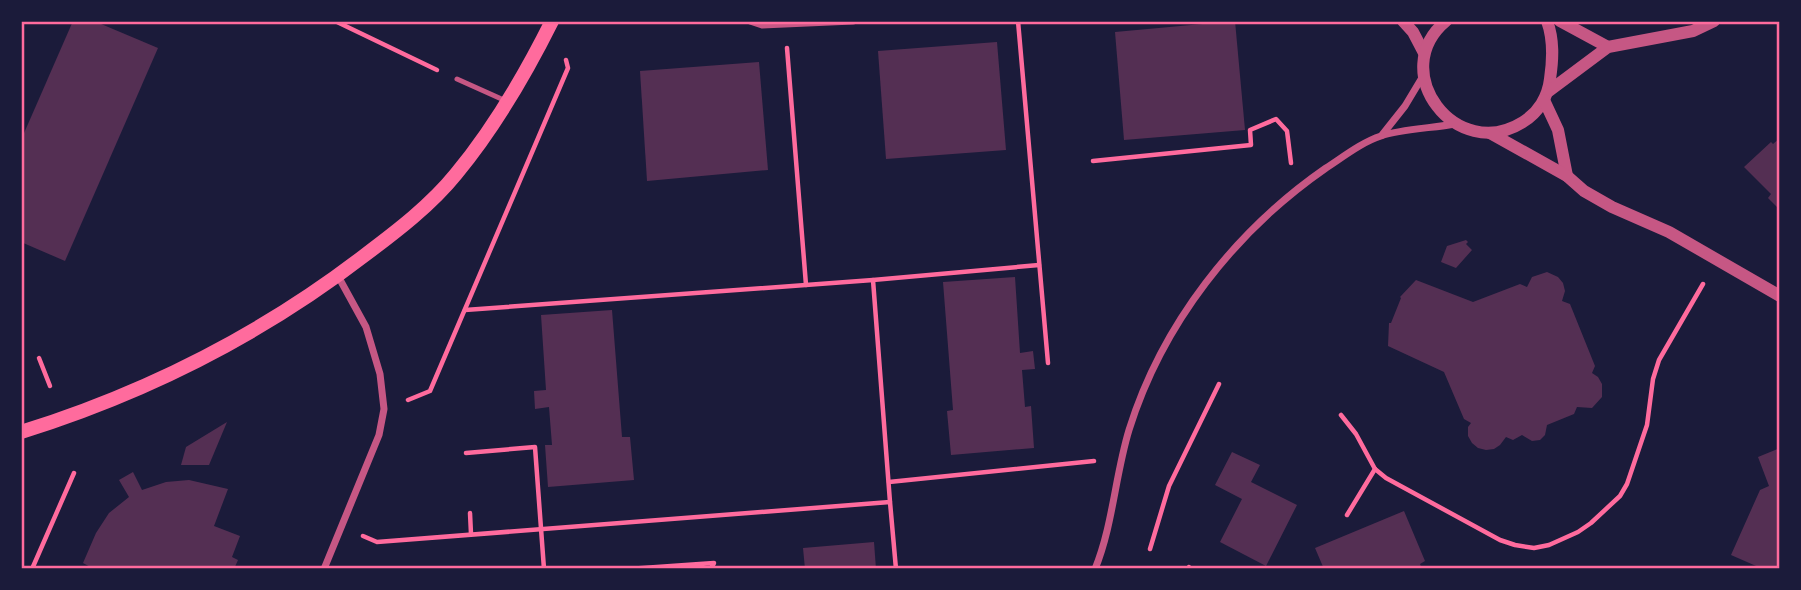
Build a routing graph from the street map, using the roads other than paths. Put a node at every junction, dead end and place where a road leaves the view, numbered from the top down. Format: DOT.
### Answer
graph roads {
  1 [pos="552,21"];
  2 [pos="750,21"];
  3 [pos="853,21"];
  4 [pos="1404,21"];
  5 [pos="1446,21"];
  6 [pos="1547,21"];
  7 [pos="1560,21"];
  8 [pos="1714,21"];
  9 [pos="1608,47"];
  10 [pos="1424,53"];
  11 [pos="1423,76"];
  12 [pos="457,79"];
  13 [pos="1546,96"];
  14 [pos="509,102"];
  15 [pos="1455,124"];
  16 [pos="1490,133"];
  17 [pos="1382,135"];
  18 [pos="1567,176"];
  19 [pos="338,276"];
  20 [pos="1780,296"];
  21 [pos="21,432"];
  22 [pos="324,569"];
  23 [pos="1094,569"];
  1 -- 14 [label="main road"];
  2 -- 3 [label="street"];
  4 -- 10 [label="street"];
  5 -- 10 [label="street"];
  6 -- 13 [label="street"];
  7 -- 9 [label="street"];
  8 -- 9 [label="street"];
  9 -- 13 [label="street"];
  10 -- 11 [label="street"];
  11 -- 15 [label="street"];
  11 -- 17 [label="street"];
  12 -- 14 [label="lane"];
  13 -- 16 [label="street"];
  13 -- 18 [label="street"];
  14 -- 19 [label="main road"];
  15 -- 16 [label="street"];
  15 -- 17 [label="street"];
  16 -- 18 [label="street"];
  17 -- 23 [label="street"];
  18 -- 20 [label="street"];
  19 -- 21 [label="main road"];
  19 -- 22 [label="street"];
}
